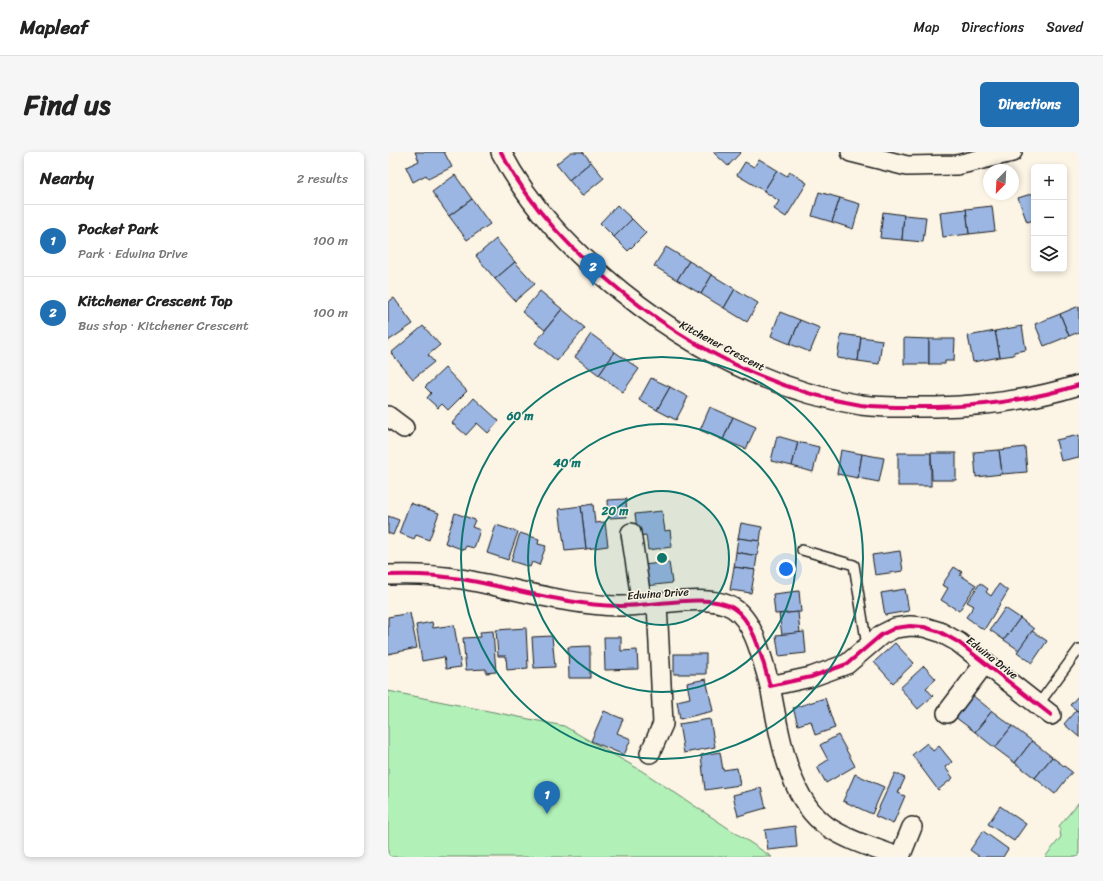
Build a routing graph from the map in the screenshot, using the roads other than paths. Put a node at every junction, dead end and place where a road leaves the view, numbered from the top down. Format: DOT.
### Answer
graph roads {
  1 [pos="501,152"];
  2 [pos="851,152"];
  3 [pos="1012,152"];
  4 [pos="1079,386"];
  5 [pos="388,416"];
  6 [pos="404,428"];
  7 [pos="631,533"];
  8 [pos="802,550"];
  9 [pos="388,574"];
  10 [pos="650,605"];
  11 [pos="867,646"];
  12 [pos="1079,650"];
  13 [pos="985,663"];
  14 [pos="770,686"];
  15 [pos="1044,710"];
  16 [pos="947,713"];
  17 [pos="650,753"];
  18 [pos="912,827"];
  19 [pos="899,857"];
  1 -- 4 [label="street, Kitchener Crescent"];
  2 -- 3 [label="street"];
  5 -- 6 [label="street"];
  7 -- 10 [label="street"];
  8 -- 11 [label="lane"];
  9 -- 10 [label="street, Edwina Drive"];
  10 -- 14 [label="street, Edwina Drive"];
  10 -- 17 [label="street, Edwina Drive"];
  11 -- 13 [label="street, Edwina Drive"];
  11 -- 14 [label="street, Edwina Drive"];
  12 -- 15 [label="lane"];
  13 -- 15 [label="street, Edwina Drive"];
  13 -- 16 [label="street, Edwina Drive"];
  14 -- 19 [label="street, Edwina Drive"];
  18 -- 19 [label="street, Edwina Drive"];
}
